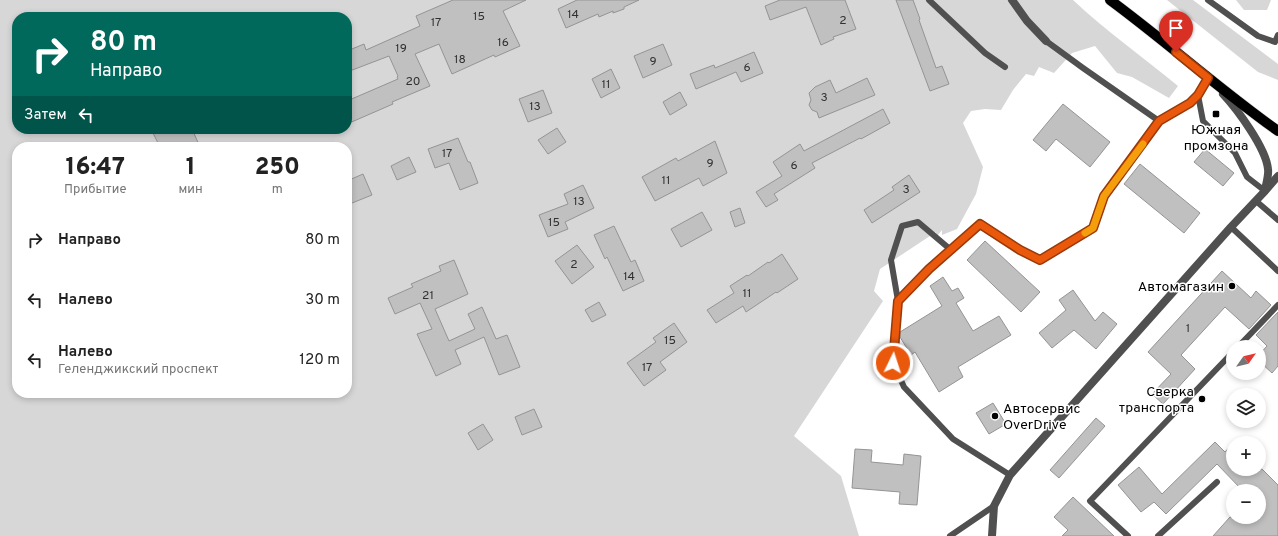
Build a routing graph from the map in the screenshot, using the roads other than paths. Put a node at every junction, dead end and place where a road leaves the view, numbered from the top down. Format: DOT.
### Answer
graph roads {
  1 [pos="929,0"];
  2 [pos="1012,0"];
  3 [pos="1110,0"];
  4 [pos="1208,0"];
  5 [pos="1278,36"];
  6 [pos="1046,41"];
  7 [pos="1277,45"];
  8 [pos="1005,67"];
  9 [pos="1212,81"];
  10 [pos="1198,95"];
  11 [pos="1159,121"];
  12 [pos="1278,131"];
  13 [pos="1278,176"];
  14 [pos="1278,184"];
  15 [pos="1265,191"];
  16 [pos="1256,201"];
  17 [pos="1278,220"];
  18 [pos="1231,227"];
  19 [pos="951,250"];
  20 [pos="1278,271"];
  21 [pos="898,301"];
  22 [pos="1278,305"];
  23 [pos="1245,340"];
  24 [pos="1226,359"];
  25 [pos="1010,475"];
  26 [pos="1217,482"];
  27 [pos="994,506"];
  28 [pos="950,536"];
  29 [pos="992,536"];
  30 [pos="1128,536"];
  31 [pos="1158,536"];
  1 -- 8 [label="lane"];
  2 -- 6 [label="street"];
  3 -- 9 [label="main road"];
  4 -- 7 [label="lane"];
  5 -- 7 [label="lane"];
  6 -- 11 [label="lane"];
  9 -- 10 [label="lane"];
  9 -- 12 [label="main road"];
  9 -- 15 [label="street"];
  10 -- 11 [label="lane"];
  10 -- 15 [label="lane"];
  11 -- 19 [label="lane"];
  13 -- 15 [label="street"];
  14 -- 15 [label="street"];
  15 -- 16 [label="street"];
  16 -- 17 [label="lane"];
  16 -- 18 [label="street"];
  18 -- 20 [label="lane"];
  18 -- 25 [label="street"];
  19 -- 21 [label="lane"];
  19 -- 21 [label="lane"];
  21 -- 25 [label="lane"];
  22 -- 23 [label="lane"];
  24 -- 30 [label="lane"];
  25 -- 27 [label="street"];
  26 -- 31 [label="lane"];
  27 -- 28 [label="lane"];
  27 -- 29 [label="street"];
}
